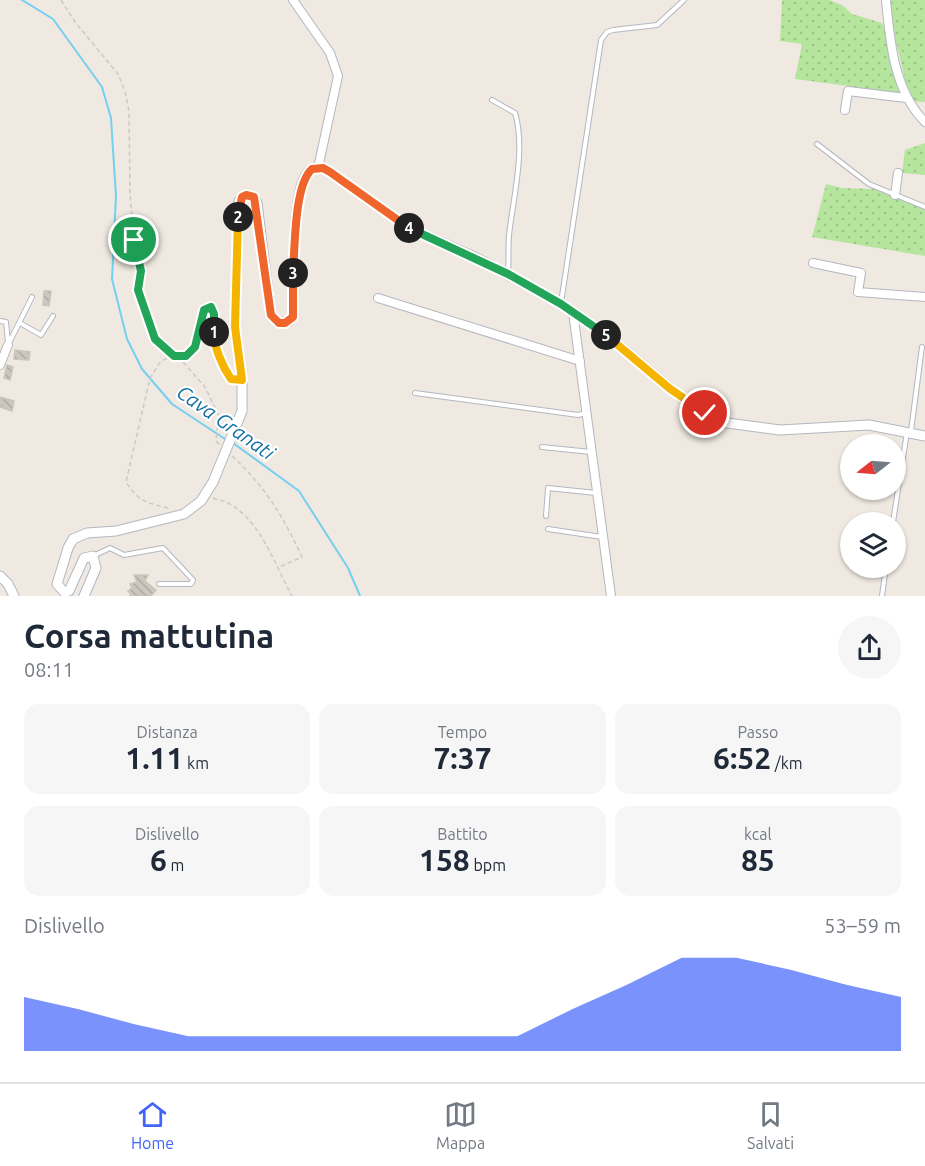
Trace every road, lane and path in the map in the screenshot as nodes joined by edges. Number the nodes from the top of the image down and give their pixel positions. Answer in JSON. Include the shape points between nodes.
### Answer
{"nodes":[{"id":1,"x":62,"y":0,"type":"edge"},
{"id":2,"x":293,"y":0,"type":"edge"},
{"id":3,"x":684,"y":0,"type":"edge"},
{"id":4,"x":886,"y":0,"type":"edge"},
{"id":5,"x":906,"y":98,"type":"junction"},
{"id":6,"x":492,"y":100,"type":"dead end"},
{"id":7,"x":845,"y":110,"type":"dead end"},
{"id":8,"x":925,"y":122,"type":"edge"},
{"id":9,"x":817,"y":144,"type":"dead end"},
{"id":10,"x":318,"y":168,"type":"junction"},
{"id":11,"x":898,"y":173,"type":"dead end"},
{"id":12,"x":895,"y":195,"type":"junction"},
{"id":13,"x":925,"y":207,"type":"edge"},
{"id":14,"x":813,"y":263,"type":"dead end"},
{"id":15,"x":508,"y":274,"type":"junction"},
{"id":16,"x":32,"y":297,"type":"dead end"},
{"id":17,"x":925,"y":297,"type":"edge"},
{"id":18,"x":378,"y":298,"type":"dead end"},
{"id":19,"x":561,"y":304,"type":"junction"},
{"id":20,"x":573,"y":312,"type":"junction"},
{"id":21,"x":53,"y":316,"type":"dead end"},
{"id":22,"x":0,"y":321,"type":"edge"},
{"id":23,"x":20,"y":323,"type":"junction"},
{"id":24,"x":8,"y":345,"type":"junction"},
{"id":25,"x":922,"y":347,"type":"dead end"},
{"id":26,"x":174,"y":356,"type":"junction"},
{"id":27,"x":186,"y":356,"type":"junction"},
{"id":28,"x":579,"y":361,"type":"junction"},
{"id":29,"x":0,"y":365,"type":"edge"},
{"id":30,"x":242,"y":380,"type":"junction"},
{"id":31,"x":415,"y":393,"type":"dead end"},
{"id":32,"x":586,"y":413,"type":"junction"},
{"id":33,"x":909,"y":432,"type":"junction"},
{"id":34,"x":925,"y":436,"type":"edge"},
{"id":35,"x":542,"y":447,"type":"dead end"},
{"id":36,"x":223,"y":448,"type":"dead end"},
{"id":37,"x":592,"y":453,"type":"junction"},
{"id":38,"x":230,"y":454,"type":"dead end"},
{"id":39,"x":597,"y":493,"type":"junction"},
{"id":40,"x":206,"y":495,"type":"junction"},
{"id":41,"x":895,"y":512,"type":"edge"},
{"id":42,"x":175,"y":516,"type":"junction"},
{"id":43,"x":546,"y":516,"type":"dead end"},
{"id":44,"x":548,"y":529,"type":"dead end"},
{"id":45,"x":603,"y":537,"type":"junction"},
{"id":46,"x":93,"y":556,"type":"junction"},
{"id":47,"x":277,"y":568,"type":"junction"},
{"id":48,"x":0,"y":576,"type":"edge"},
{"id":49,"x":884,"y":578,"type":"edge"},
{"id":50,"x":159,"y":584,"type":"dead end"},
{"id":51,"x":14,"y":596,"type":"edge"},
{"id":52,"x":84,"y":596,"type":"edge"},
{"id":53,"x":292,"y":596,"type":"edge"},
{"id":54,"x":611,"y":596,"type":"edge"},
{"id":55,"x":882,"y":596,"type":"edge"}],
"edges":[{"from":1,"to":26,"type":"path","via":[[118,74],[125,91],[134,240],[141,271],[138,290],[155,339]]},
{"from":2,"to":10,"type":"street","via":[[330,53],[339,76]]},
{"from":3,"to":19,"type":"lane","via":[[657,25],[613,30],[601,40]]},
{"from":4,"to":5,"type":"street","via":[[895,63]]},
{"from":5,"to":7,"type":"street","via":[[848,91]]},
{"from":5,"to":8,"type":"street"},
{"from":6,"to":15,"type":"lane","via":[[515,113],[518,123]]},
{"from":9,"to":12,"type":"lane","via":[[869,184]]},
{"from":10,"to":15,"type":"street","via":[[330,172],[409,228]]},
{"from":10,"to":30,"type":"street","via":[[304,178],[297,221],[293,317],[285,323],[271,315],[257,203],[254,197],[246,195],[239,201],[235,327]]},
{"from":11,"to":12,"type":"street"},
{"from":12,"to":13,"type":"lane"},
{"from":14,"to":17,"type":"street","via":[[861,273],[858,292]]},
{"from":15,"to":19,"type":"street"},
{"from":16,"to":23,"type":"lane"},
{"from":18,"to":28,"type":"street"},
{"from":19,"to":20,"type":"street"},
{"from":20,"to":28,"type":"street"},
{"from":20,"to":33,"type":"street","via":[[683,399],[728,423],[780,430],[856,425]]},
{"from":21,"to":23,"type":"lane","via":[[41,335]]},
{"from":22,"to":24,"type":"lane","via":[[8,326]]},
{"from":23,"to":24,"type":"lane"},
{"from":24,"to":29,"type":"street"},
{"from":25,"to":33,"type":"lane"},
{"from":26,"to":27,"type":"path"},
{"from":26,"to":42,"type":"path","via":[[161,362],[150,378],[126,482],[135,496],[156,507],[167,507]]},
{"from":27,"to":30,"type":"path","via":[[195,347],[204,310],[211,307],[214,342],[226,372],[231,379]]},
{"from":27,"to":36,"type":"path","via":[[183,362],[205,387],[218,414],[216,441]]},
{"from":28,"to":32,"type":"street"},
{"from":30,"to":40,"type":"street","bridge":true,"via":[[242,411]]},
{"from":31,"to":32,"type":"lane"},
{"from":32,"to":37,"type":"street"},
{"from":33,"to":34,"type":"street"},
{"from":33,"to":41,"type":"lane"},
{"from":35,"to":37,"type":"lane"},
{"from":37,"to":39,"type":"street"},
{"from":38,"to":47,"type":"path","via":[[269,494],[302,557]]},
{"from":39,"to":43,"type":"lane","via":[[548,488]]},
{"from":39,"to":45,"type":"street"},
{"from":40,"to":42,"type":"street","via":[[196,506]]},
{"from":40,"to":47,"type":"path","via":[[224,501],[247,518]]},
{"from":42,"to":46,"type":"street","via":[[79,536],[68,548],[57,584],[61,590],[69,591],[84,558]]},
{"from":44,"to":45,"type":"lane"},
{"from":45,"to":54,"type":"street"},
{"from":46,"to":50,"type":"lane","via":[[110,548],[124,555],[163,548],[194,580],[191,584]]},
{"from":46,"to":52,"type":"street","via":[[96,568]]},
{"from":47,"to":53,"type":"path"},
{"from":48,"to":51,"type":"street"},
{"from":49,"to":55,"type":"lane"}]}
